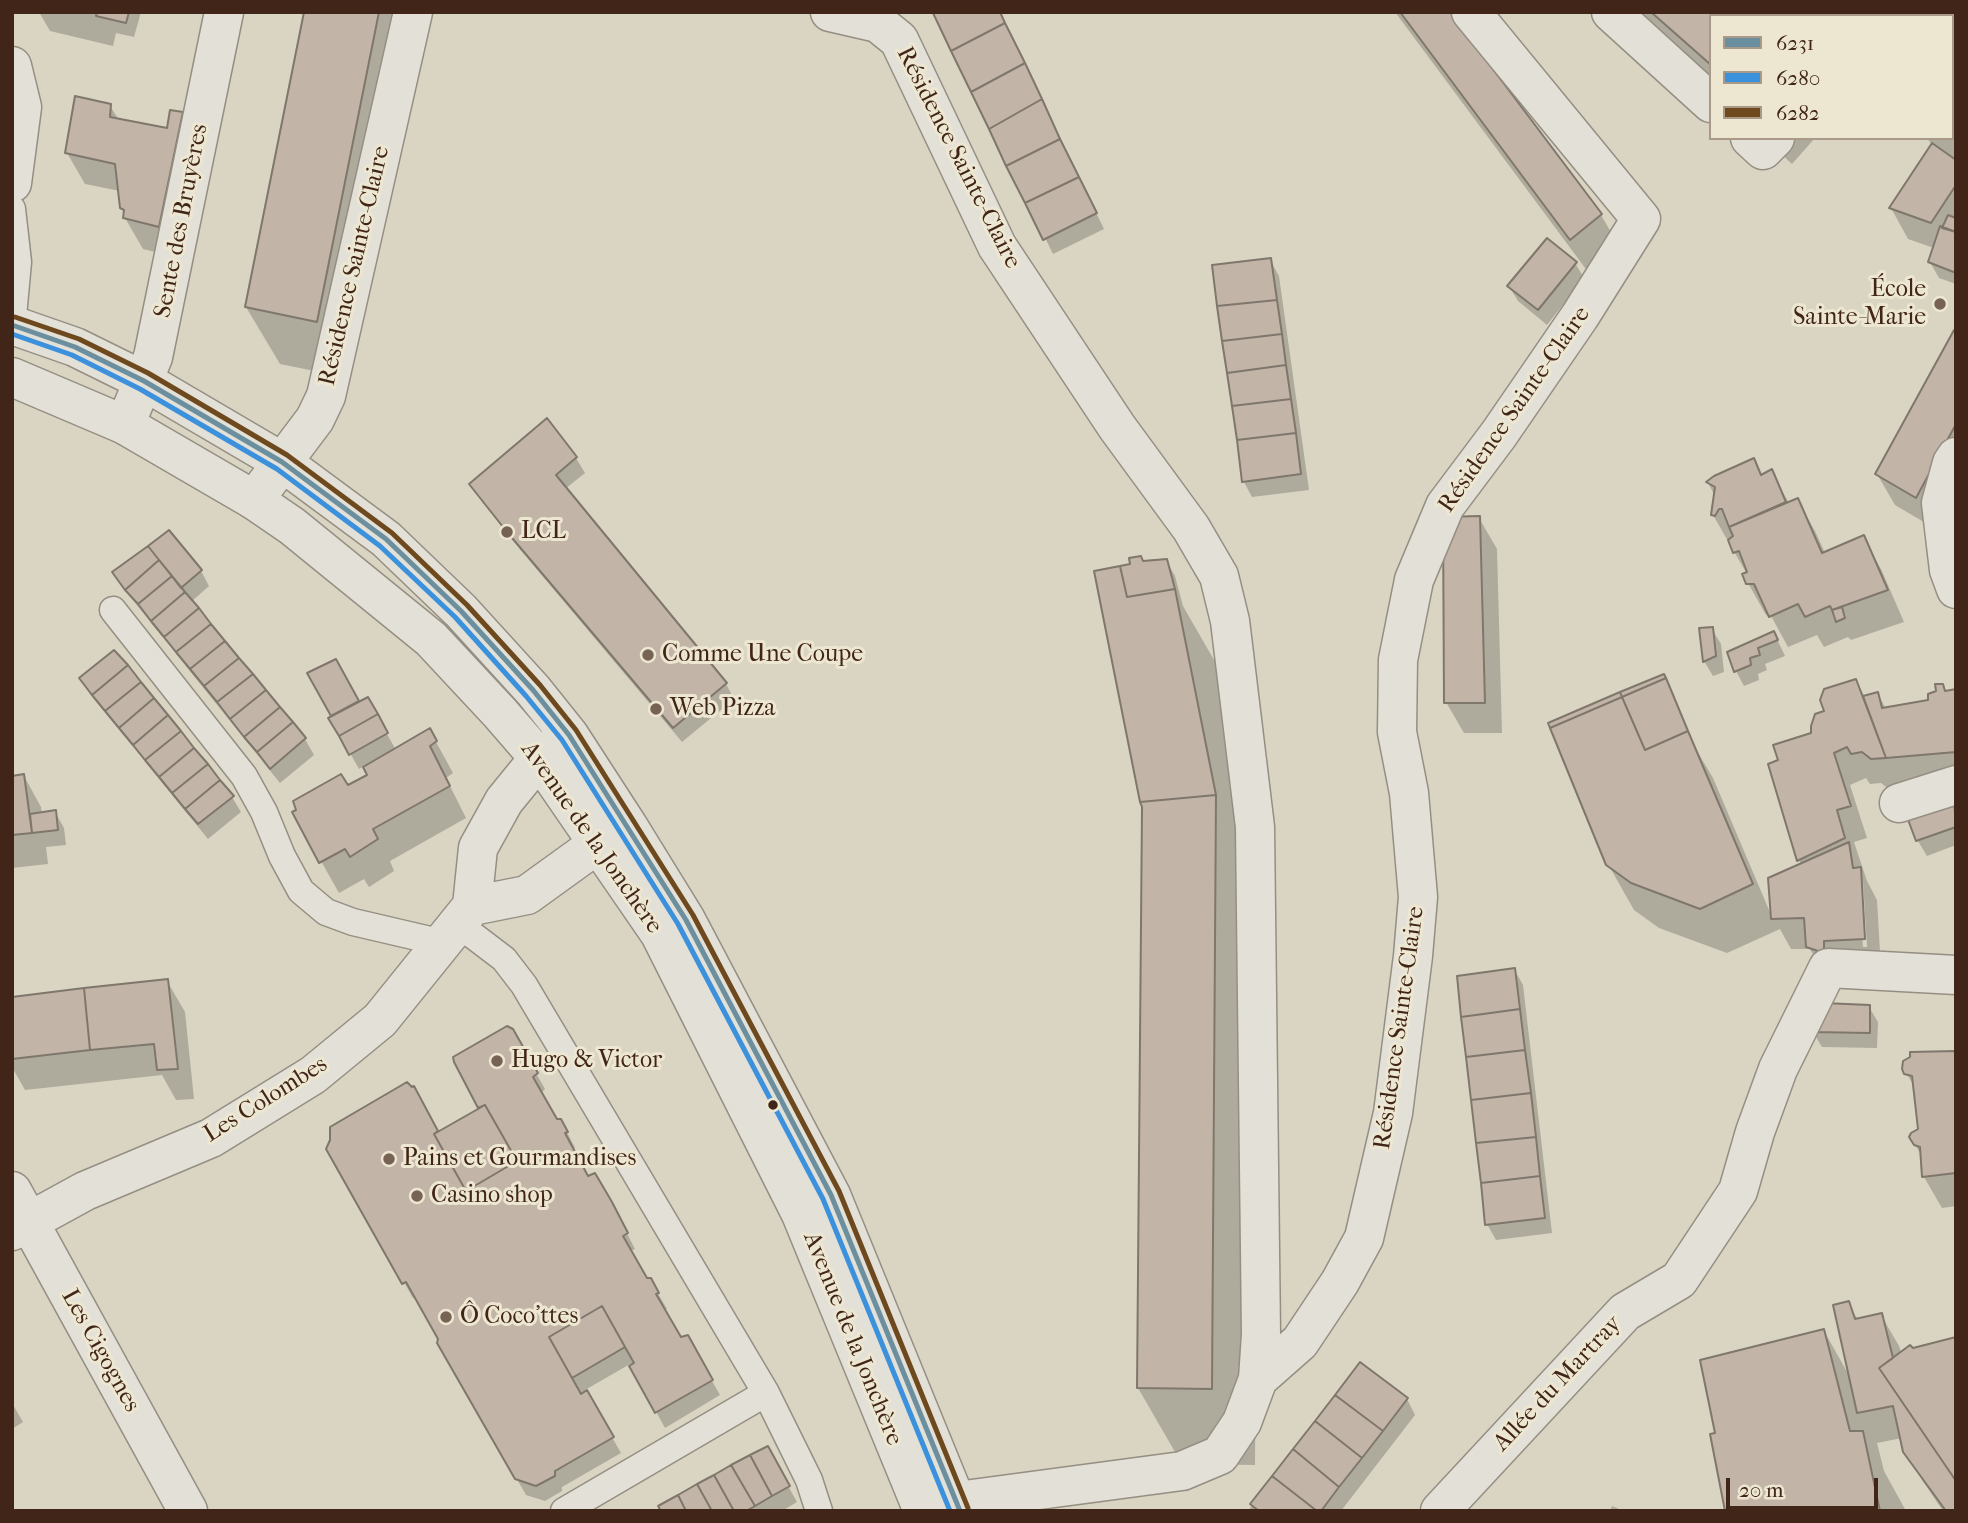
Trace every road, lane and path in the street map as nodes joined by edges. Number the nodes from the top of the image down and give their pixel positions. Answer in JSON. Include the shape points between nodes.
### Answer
{"nodes":[{"id":1,"x":224,"y":12,"type":"edge"},
{"id":2,"x":413,"y":12,"type":"edge"},
{"id":3,"x":830,"y":12,"type":"edge"},
{"id":4,"x":1471,"y":12,"type":"edge"},
{"id":5,"x":1611,"y":12,"type":"edge"},
{"id":6,"x":12,"y":66,"type":"edge"},
{"id":7,"x":1709,"y":101,"type":"edge"},
{"id":8,"x":1752,"y":140,"type":"edge"},
{"id":9,"x":1773,"y":140,"type":"edge"},
{"id":10,"x":12,"y":183,"type":"edge"},
{"id":11,"x":12,"y":209,"type":"edge"},
{"id":12,"x":12,"y":326,"type":"edge"},
{"id":13,"x":12,"y":377,"type":"edge"},
{"id":14,"x":144,"y":381,"type":"junction"},
{"id":15,"x":125,"y":425,"type":"junction"},
{"id":16,"x":1956,"y":457,"type":"edge"},
{"id":17,"x":282,"y":462,"type":"junction"},
{"id":18,"x":254,"y":500,"type":"junction"},
{"id":19,"x":1956,"y":589,"type":"edge"},
{"id":20,"x":113,"y":610,"type":"dead end"},
{"id":21,"x":569,"y":735,"type":"junction"},
{"id":22,"x":539,"y":758,"type":"junction"},
{"id":23,"x":1956,"y":785,"type":"edge"},
{"id":24,"x":1899,"y":803,"type":"dead end"},
{"id":25,"x":614,"y":834,"type":"junction"},
{"id":26,"x":457,"y":924,"type":"junction"},
{"id":27,"x":1956,"y":975,"type":"edge"},
{"id":28,"x":18,"y":1215,"type":"edge"},
{"id":29,"x":1258,"y":1379,"type":"junction"},
{"id":30,"x":766,"y":1393,"type":"junction"},
{"id":31,"x":946,"y":1508,"type":"edge"},
{"id":32,"x":188,"y":1511,"type":"edge"},
{"id":33,"x":564,"y":1511,"type":"edge"},
{"id":34,"x":819,"y":1511,"type":"edge"},
{"id":35,"x":1440,"y":1511,"type":"edge"}],
"edges":[{"from":1,"to":14,"type":"street","name":"Sente des Bruyères","via":[[159,334]]},
{"from":2,"to":17,"type":"street","name":"Résidence Sainte-Claire","via":[[326,396],[315,419]]},
{"from":3,"to":29,"type":"street","name":"Résidence Sainte-Claire","via":[[877,23],[899,40],[997,246],[1117,427],[1191,528],[1219,576],[1230,621],[1255,827]]},
{"from":4,"to":29,"type":"street","name":"Résidence Sainte-Claire","via":[[1641,219],[1580,316],[1444,506],[1414,580],[1398,660],[1397,732],[1409,793],[1418,897],[1392,1113],[1364,1238],[1300,1342]]},
{"from":5,"to":7,"type":"street"},
{"from":6,"to":10,"type":"street","via":[[22,107]]},
{"from":8,"to":9,"type":"street","via":[[1763,150]]},
{"from":11,"to":12,"type":"lane","via":[[18,262]]},
{"from":12,"to":14,"type":"street","name":"Avenue de la Jonchère","via":[[75,347]]},
{"from":13,"to":15,"type":"street","name":"Avenue de la Jonchère"},
{"from":14,"to":15,"type":"street","name":"Sente des Bruyères"},
{"from":14,"to":17,"type":"street","name":"Avenue de la Jonchère"},
{"from":15,"to":18,"type":"street","name":"Avenue de la Jonchère"},
{"from":16,"to":19,"type":"street","via":[[1941,503],[1949,570]]},
{"from":17,"to":18,"type":"street","name":"Résidence Sainte-Claire"},
{"from":17,"to":21,"type":"street","name":"Avenue de la Jonchère","via":[[386,539],[461,611]]},
{"from":18,"to":22,"type":"street","name":"Avenue de la Jonchère","via":[[431,639]]},
{"from":20,"to":26,"type":"lane","via":[[244,776],[301,891],[326,912],[353,922]]},
{"from":21,"to":22,"type":"street"},
{"from":21,"to":25,"type":"street","name":"Avenue de la Jonchère"},
{"from":22,"to":25,"type":"street","name":"Avenue de la Jonchère"},
{"from":22,"to":26,"type":"street","via":[[504,801],[478,848]]},
{"from":23,"to":24,"type":"street"},
{"from":25,"to":26,"type":"street","via":[[527,895]]},
{"from":25,"to":31,"type":"street","name":"Avenue de la Jonchère","via":[[686,920],[831,1195]]},
{"from":26,"to":28,"type":"street","name":"Les Colombes","via":[[380,1020],[313,1075],[211,1138]]},
{"from":26,"to":30,"type":"lane","via":[[504,959],[524,985]]},
{"from":27,"to":35,"type":"street","name":"Allée du Martray","via":[[1828,968],[1778,1069],[1738,1191],[1679,1280],[1625,1312]]},
{"from":28,"to":32,"type":"street","name":"Les Cigognes"},
{"from":29,"to":31,"type":"street","name":"Résidence Sainte-Claire","via":[[1242,1422],[1220,1455],[1182,1471]]},
{"from":30,"to":33,"type":"lane"},
{"from":30,"to":34,"type":"lane","via":[[809,1480]]}]}
